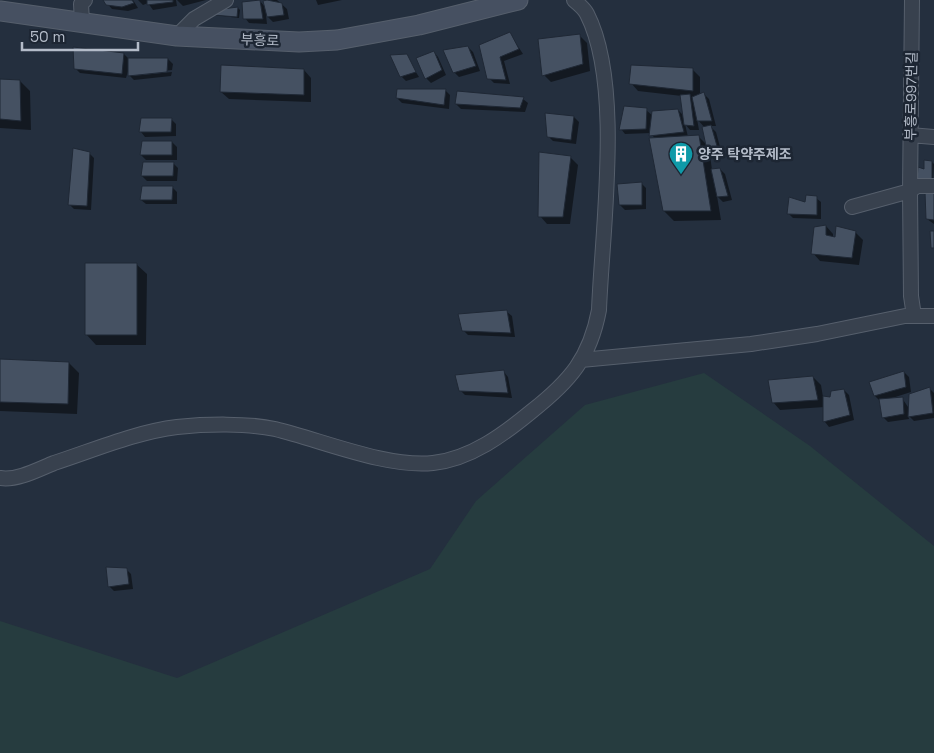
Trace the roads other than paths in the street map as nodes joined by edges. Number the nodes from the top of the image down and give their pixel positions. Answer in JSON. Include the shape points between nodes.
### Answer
{"nodes":[{"id":1,"x":85,"y":0,"type":"edge"},
{"id":2,"x":226,"y":0,"type":"edge"},
{"id":3,"x":518,"y":0,"type":"edge"},
{"id":4,"x":574,"y":0,"type":"edge"},
{"id":5,"x":912,"y":0,"type":"edge"},
{"id":6,"x":0,"y":11,"type":"edge"},
{"id":7,"x":82,"y":22,"type":"junction"},
{"id":8,"x":177,"y":36,"type":"junction"},
{"id":9,"x":910,"y":135,"type":"junction"},
{"id":10,"x":934,"y":137,"type":"edge"},
{"id":11,"x":934,"y":186,"type":"edge"},
{"id":12,"x":910,"y":191,"type":"junction"},
{"id":13,"x":852,"y":208,"type":"dead end"},
{"id":14,"x":914,"y":316,"type":"junction"},
{"id":15,"x":934,"y":316,"type":"edge"},
{"id":16,"x":581,"y":360,"type":"junction"},
{"id":17,"x":0,"y":478,"type":"edge"}],
"edges":[{"from":1,"to":7,"type":"street","via":[[81,4]]},
{"from":2,"to":8,"type":"street","via":[[194,19]]},
{"from":3,"to":8,"type":"main road","name":"부흥로","via":[[420,25],[338,40],[299,42]]},
{"from":4,"to":16,"type":"street","via":[[586,12],[598,46],[603,67],[606,124],[599,310]]},
{"from":5,"to":9,"type":"street","name":"부흥로997번길"},
{"from":6,"to":7,"type":"main road","name":"부흥로"},
{"from":7,"to":8,"type":"main road","name":"부흥로"},
{"from":9,"to":10,"type":"street"},
{"from":9,"to":12,"type":"street","name":"부흥로997번길"},
{"from":11,"to":12,"type":"street","via":[[917,186]]},
{"from":12,"to":13,"type":"street"},
{"from":12,"to":14,"type":"street","name":"부흥로997번길"},
{"from":14,"to":15,"type":"street"},
{"from":14,"to":16,"type":"street","via":[[751,344]]},
{"from":16,"to":17,"type":"street","via":[[556,392],[496,439],[464,455],[434,463],[406,462],[258,426],[180,427],[162,429],[18,476]]}]}
